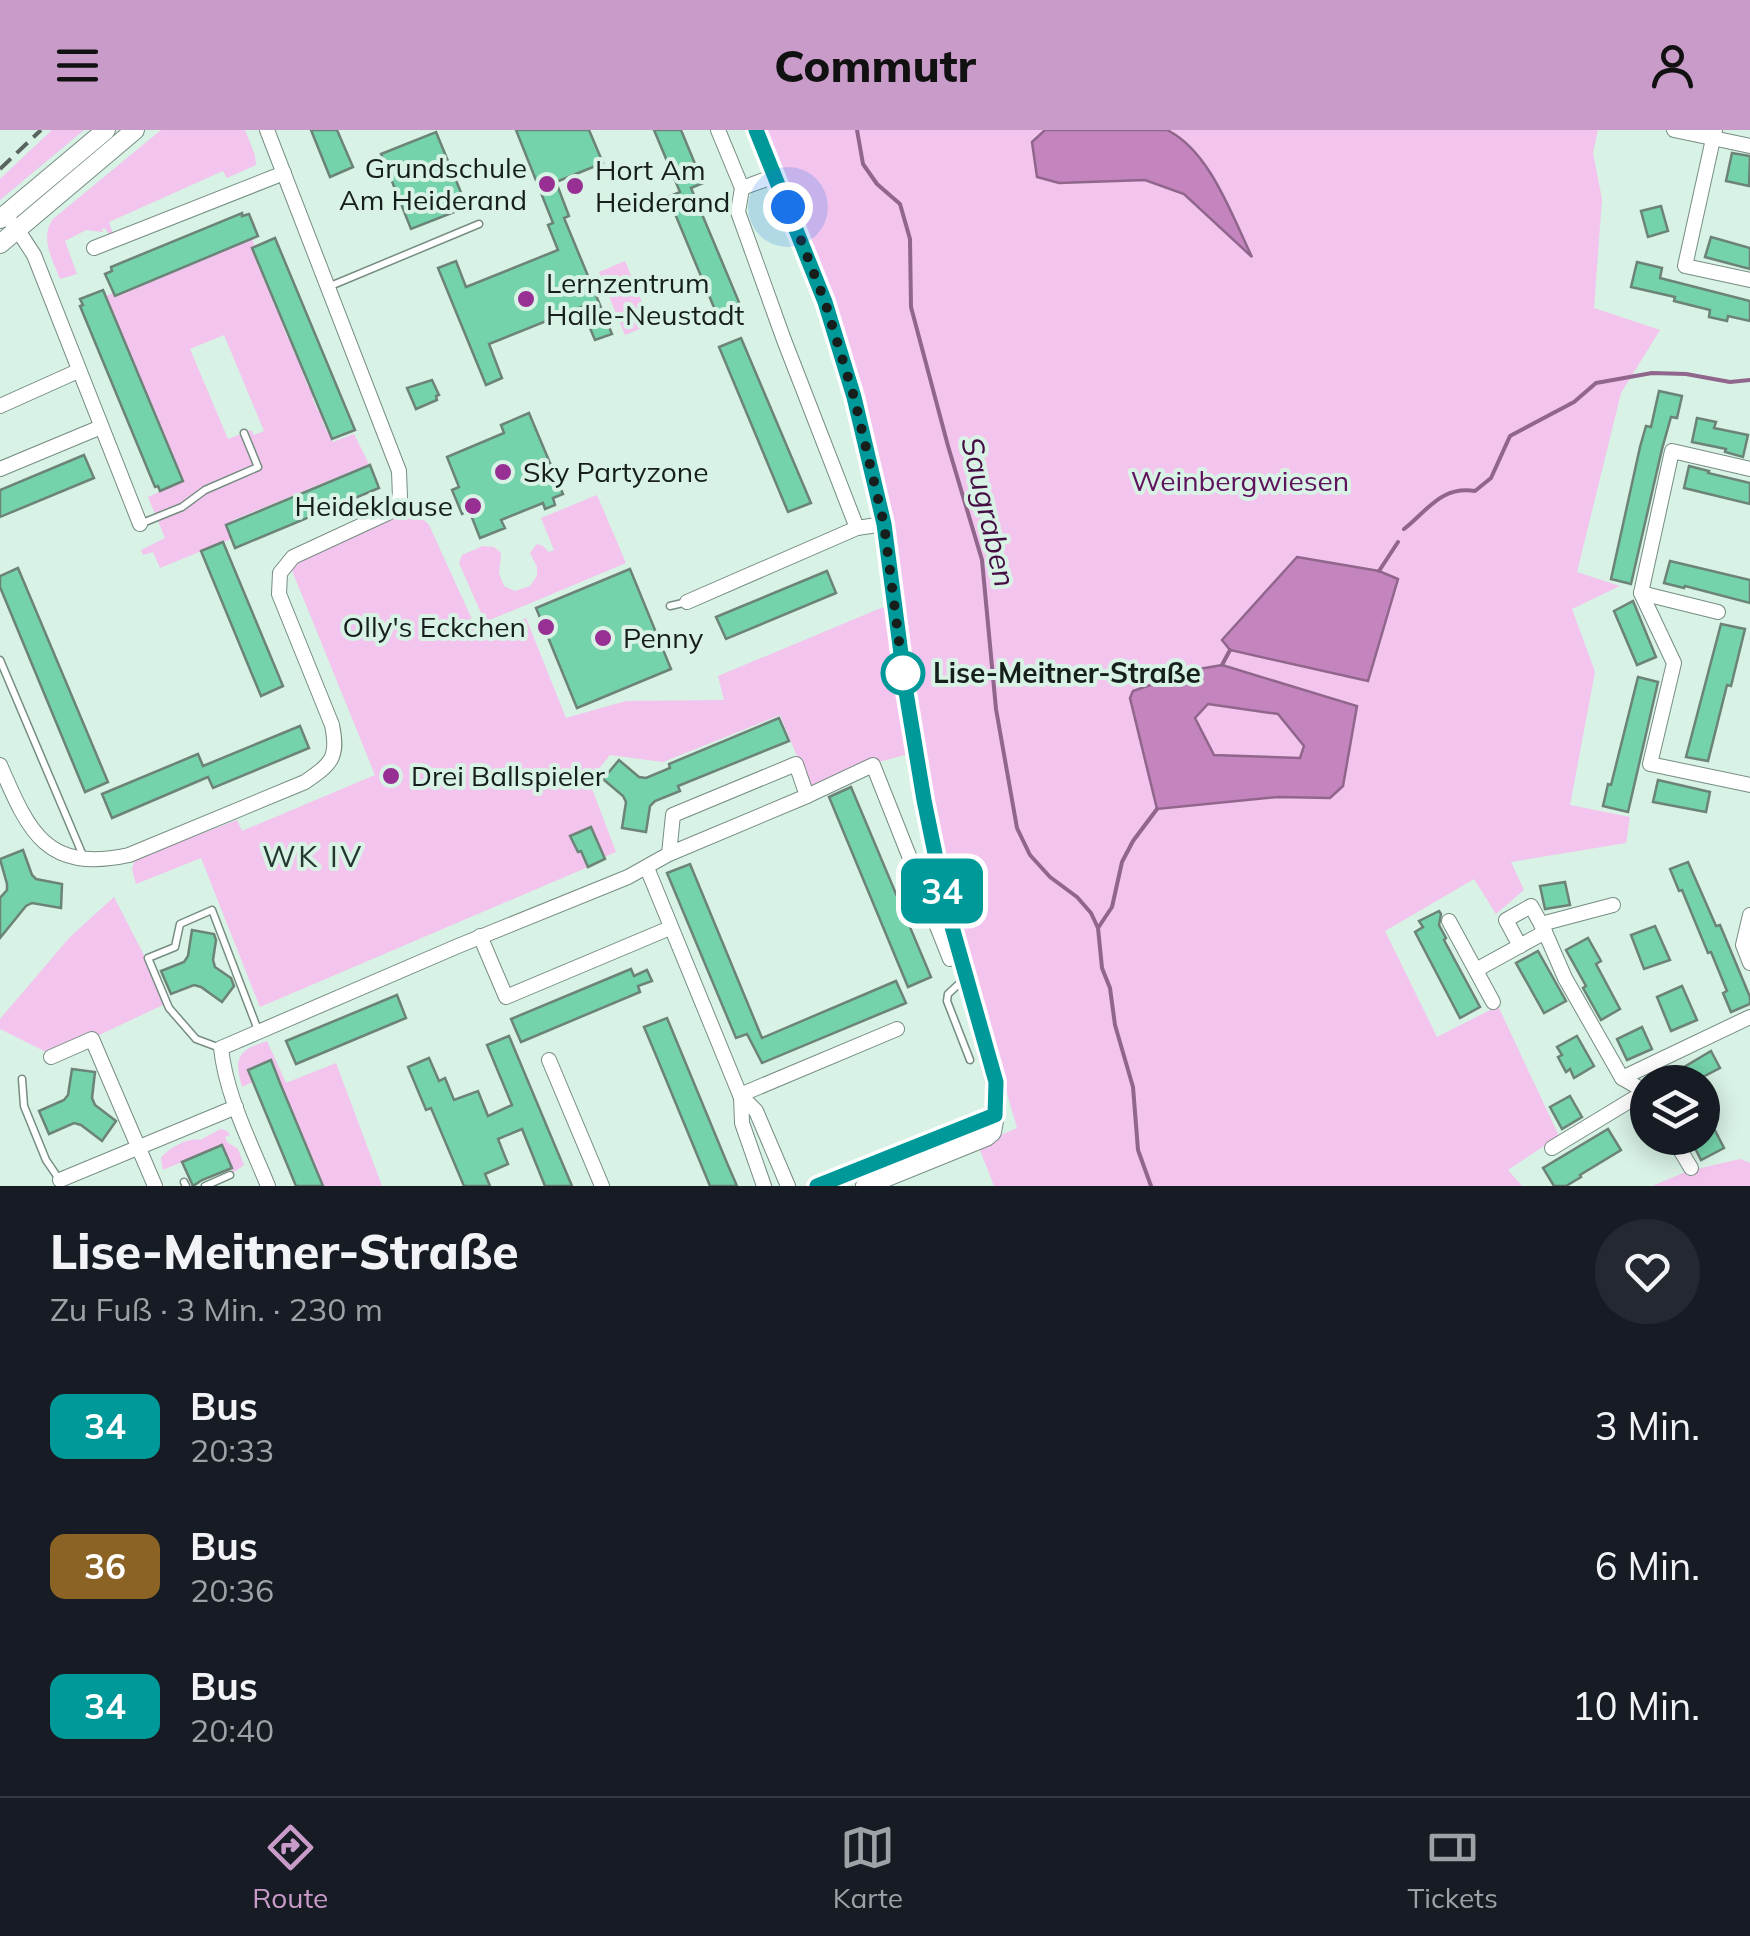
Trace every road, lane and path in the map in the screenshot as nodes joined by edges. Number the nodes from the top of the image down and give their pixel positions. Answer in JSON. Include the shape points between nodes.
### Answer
{"nodes":[{"id":1,"x":106,"y":130,"type":"edge"},
{"id":2,"x":135,"y":130,"type":"edge"},
{"id":3,"x":267,"y":130,"type":"edge"},
{"id":4,"x":718,"y":130,"type":"edge"},
{"id":5,"x":756,"y":130,"type":"edge"},
{"id":6,"x":1674,"y":130,"type":"edge"},
{"id":7,"x":1714,"y":134,"type":"edge"},
{"id":8,"x":1750,"y":146,"type":"edge"},
{"id":9,"x":284,"y":173,"type":"junction"},
{"id":10,"x":775,"y":176,"type":"junction"},
{"id":11,"x":742,"y":188,"type":"junction"},
{"id":12,"x":7,"y":221,"type":"edge"},
{"id":13,"x":479,"y":224,"type":"dead end"},
{"id":14,"x":0,"y":244,"type":"edge"},
{"id":15,"x":94,"y":248,"type":"dead end"},
{"id":16,"x":1750,"y":280,"type":"edge"},
{"id":17,"x":327,"y":287,"type":"junction"},
{"id":18,"x":78,"y":371,"type":"junction"},
{"id":19,"x":0,"y":406,"type":"edge"},
{"id":20,"x":100,"y":427,"type":"junction"},
{"id":21,"x":244,"y":432,"type":"dead end"},
{"id":22,"x":0,"y":468,"type":"edge"},
{"id":23,"x":1750,"y":469,"type":"edge"},
{"id":24,"x":140,"y":524,"type":"joint"},
{"id":25,"x":884,"y":524,"type":"junction"},
{"id":26,"x":857,"y":528,"type":"junction"},
{"id":27,"x":1641,"y":593,"type":"junction"},
{"id":28,"x":687,"y":602,"type":"joint"},
{"id":29,"x":670,"y":606,"type":"dead end"},
{"id":30,"x":1718,"y":612,"type":"dead end"},
{"id":31,"x":0,"y":660,"type":"edge"},
{"id":32,"x":0,"y":765,"type":"edge"},
{"id":33,"x":1750,"y":784,"type":"edge"},
{"id":34,"x":807,"y":796,"type":"junction"},
{"id":35,"x":669,"y":854,"type":"junction"},
{"id":36,"x":85,"y":860,"type":"junction"},
{"id":37,"x":647,"y":868,"type":"junction"},
{"id":38,"x":1613,"y":905,"type":"dead end"},
{"id":39,"x":1750,"y":915,"type":"edge"},
{"id":40,"x":1449,"y":921,"type":"dead end"},
{"id":41,"x":670,"y":928,"type":"junction"},
{"id":42,"x":1543,"y":928,"type":"junction"},
{"id":43,"x":480,"y":936,"type":"junction"},
{"id":44,"x":1520,"y":946,"type":"junction"},
{"id":45,"x":961,"y":955,"type":"junction"},
{"id":46,"x":1750,"y":963,"type":"edge"},
{"id":47,"x":1476,"y":970,"type":"junction"},
{"id":48,"x":967,"y":978,"type":"junction"},
{"id":49,"x":1493,"y":1002,"type":"dead end"},
{"id":50,"x":1750,"y":1018,"type":"edge"},
{"id":51,"x":897,"y":1028,"type":"dead end"},
{"id":52,"x":258,"y":1030,"type":"junction"},
{"id":53,"x":221,"y":1048,"type":"junction"},
{"id":54,"x":51,"y":1057,"type":"dead end"},
{"id":55,"x":549,"y":1060,"type":"dead end"},
{"id":56,"x":970,"y":1060,"type":"dead end"},
{"id":57,"x":1622,"y":1078,"type":"junction"},
{"id":58,"x":22,"y":1079,"type":"dead end"},
{"id":59,"x":1630,"y":1082,"type":"edge"},
{"id":60,"x":740,"y":1095,"type":"junction"},
{"id":61,"x":1630,"y":1102,"type":"edge"},
{"id":62,"x":236,"y":1107,"type":"junction"},
{"id":63,"x":995,"y":1115,"type":"junction"},
{"id":64,"x":139,"y":1148,"type":"junction"},
{"id":65,"x":1552,"y":1148,"type":"dead end"},
{"id":66,"x":1684,"y":1155,"type":"edge"},
{"id":67,"x":1691,"y":1168,"type":"dead end"},
{"id":68,"x":230,"y":1175,"type":"dead end"},
{"id":69,"x":61,"y":1183,"type":"edge"},
{"id":70,"x":155,"y":1186,"type":"edge"},
{"id":71,"x":204,"y":1186,"type":"edge"},
{"id":72,"x":268,"y":1186,"type":"edge"},
{"id":73,"x":602,"y":1186,"type":"edge"},
{"id":74,"x":764,"y":1186,"type":"edge"},
{"id":75,"x":788,"y":1186,"type":"edge"},
{"id":76,"x":817,"y":1186,"type":"edge"},
{"id":77,"x":865,"y":1186,"type":"edge"}],
"edges":[{"from":1,"to":12,"type":"street"},
{"from":2,"to":12,"type":"street"},
{"from":3,"to":9,"type":"street"},
{"from":4,"to":11,"type":"street"},
{"from":5,"to":10,"type":"street"},
{"from":6,"to":7,"type":"street"},
{"from":7,"to":8,"type":"street"},
{"from":7,"to":16,"type":"street","via":[[1686,266]]},
{"from":9,"to":15,"type":"street"},
{"from":9,"to":17,"type":"street"},
{"from":10,"to":11,"type":"street"},
{"from":10,"to":25,"type":"street","via":[[825,302]]},
{"from":11,"to":26,"type":"street","via":[[738,212]]},
{"from":12,"to":14,"type":"street"},
{"from":12,"to":18,"type":"street","via":[[34,255]]},
{"from":13,"to":17,"type":"lane"},
{"from":17,"to":36,"type":"street","via":[[399,470],[400,498],[388,514],[293,558],[280,573],[279,594],[332,725],[336,746],[328,766],[300,784],[129,855]]},
{"from":18,"to":19,"type":"street"},
{"from":18,"to":20,"type":"street"},
{"from":20,"to":22,"type":"street"},
{"from":20,"to":24,"type":"street"},
{"from":21,"to":24,"type":"lane","via":[[258,467]]},
{"from":23,"to":27,"type":"street","via":[[1672,451]]},
{"from":25,"to":26,"type":"street"},
{"from":25,"to":45,"type":"street","via":[[924,800]]},
{"from":26,"to":28,"type":"street"},
{"from":27,"to":30,"type":"street"},
{"from":27,"to":33,"type":"street","via":[[1674,662],[1650,764]]},
{"from":28,"to":29,"type":"lane"},
{"from":31,"to":36,"type":"lane"},
{"from":32,"to":36,"type":"street","via":[[30,829],[45,844]]},
{"from":34,"to":35,"type":"street"},
{"from":34,"to":35,"type":"street","via":[[796,764],[673,815]]},
{"from":34,"to":45,"type":"street","via":[[873,766],[950,959]]},
{"from":35,"to":37,"type":"street"},
{"from":37,"to":41,"type":"street"},
{"from":37,"to":43,"type":"street"},
{"from":38,"to":42,"type":"street"},
{"from":39,"to":46,"type":"street","via":[[1743,945]]},
{"from":40,"to":47,"type":"street"},
{"from":41,"to":43,"type":"street","via":[[506,996]]},
{"from":41,"to":60,"type":"street"},
{"from":42,"to":44,"type":"street"},
{"from":42,"to":44,"type":"street","via":[[1532,906],[1506,920]]},
{"from":42,"to":57,"type":"street"},
{"from":43,"to":52,"type":"street"},
{"from":44,"to":47,"type":"street"},
{"from":45,"to":48,"type":"street"},
{"from":47,"to":49,"type":"street"},
{"from":48,"to":56,"type":"lane","via":[[947,1000]]},
{"from":48,"to":63,"type":"street","via":[[996,1082]]},
{"from":50,"to":57,"type":"street"},
{"from":51,"to":60,"type":"street"},
{"from":52,"to":53,"type":"street"},
{"from":52,"to":53,"type":"lane","via":[[212,910],[180,924],[174,947],[148,958],[169,1008],[196,1039]]},
{"from":53,"to":62,"type":"street"},
{"from":54,"to":64,"type":"street","via":[[92,1040]]},
{"from":55,"to":73,"type":"street"},
{"from":57,"to":59,"type":"street"},
{"from":58,"to":69,"type":"lane","via":[[24,1106]]},
{"from":60,"to":74,"type":"street","via":[[742,1123]]},
{"from":60,"to":75,"type":"street","via":[[756,1111]]},
{"from":61,"to":65,"type":"street"},
{"from":62,"to":64,"type":"street"},
{"from":62,"to":72,"type":"street"},
{"from":63,"to":76,"type":"street"},
{"from":63,"to":77,"type":"street","via":[[986,1137]]},
{"from":64,"to":69,"type":"street"},
{"from":64,"to":70,"type":"street"},
{"from":66,"to":67,"type":"street"},
{"from":68,"to":71,"type":"lane"}]}
